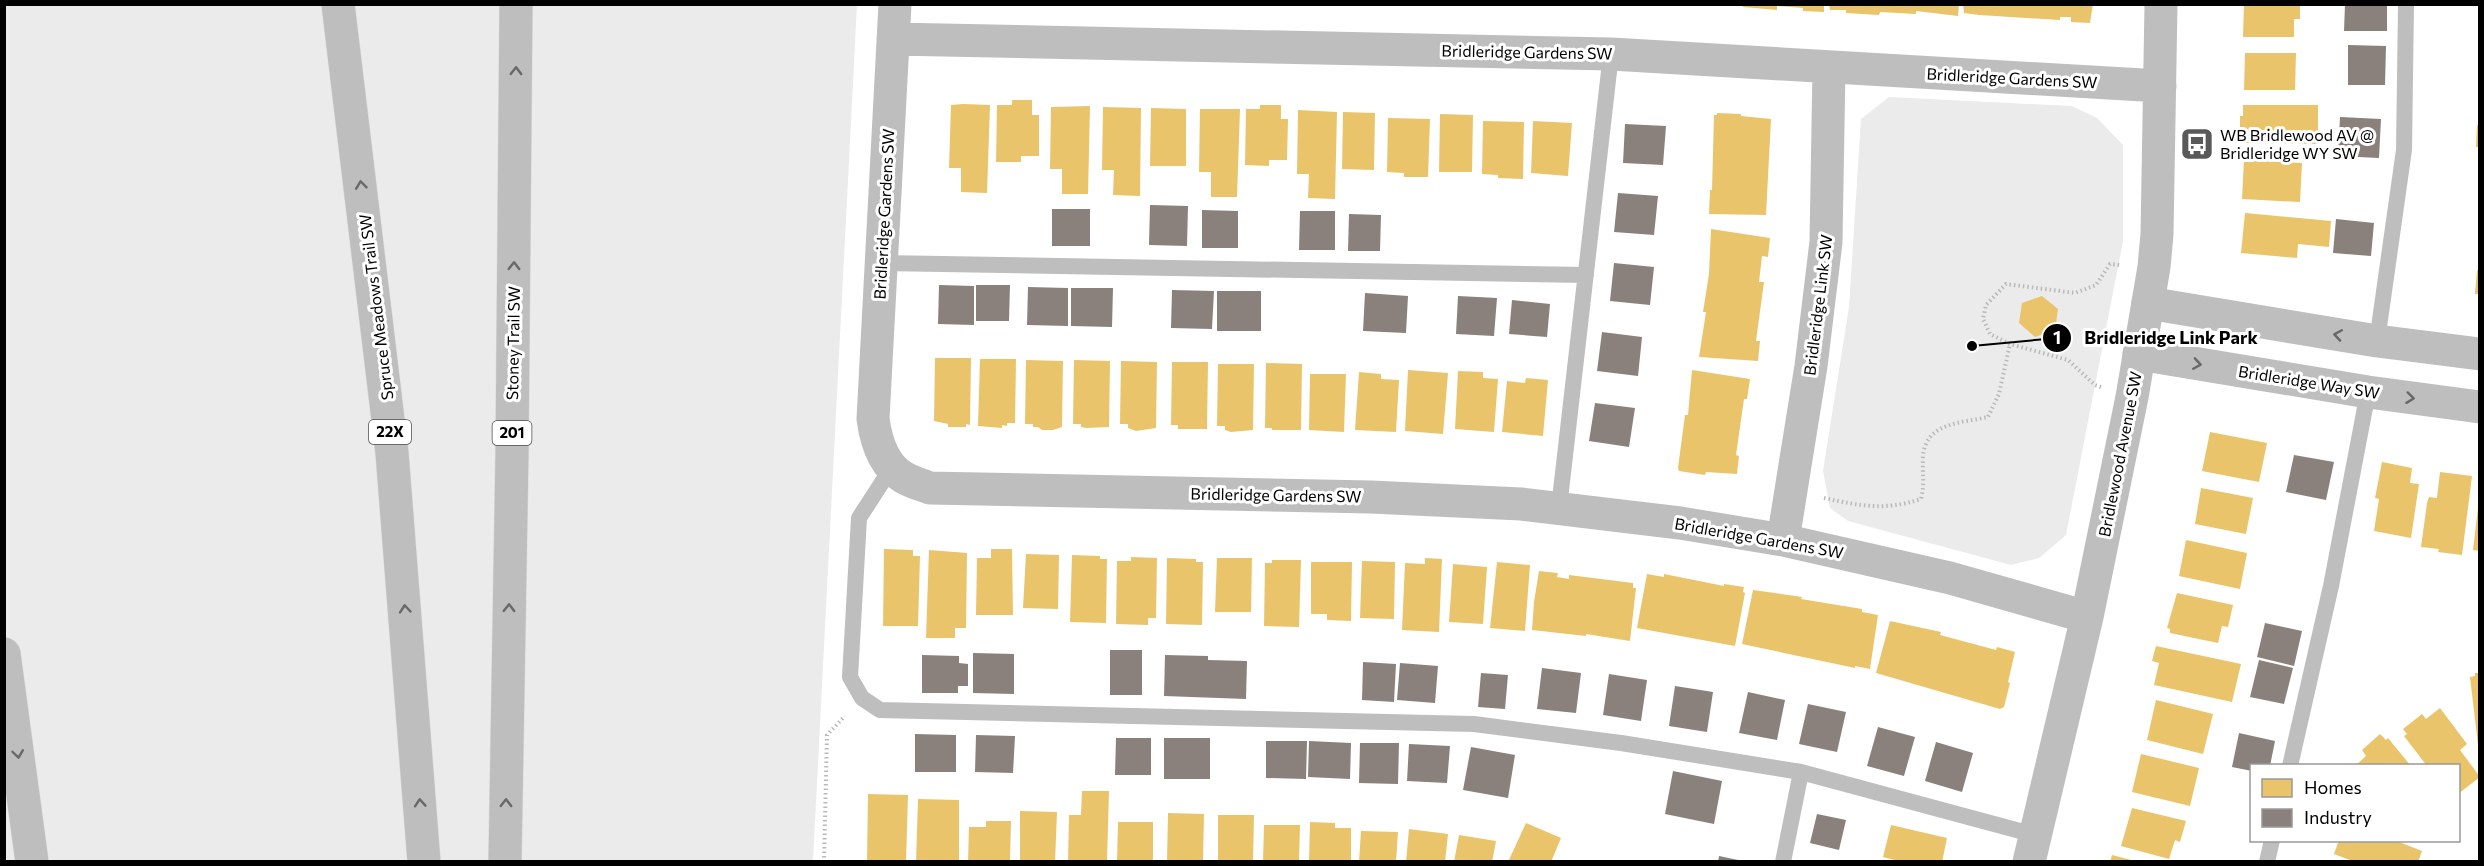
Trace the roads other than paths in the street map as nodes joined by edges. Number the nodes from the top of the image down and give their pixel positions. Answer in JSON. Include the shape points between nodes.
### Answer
{"nodes":[{"id":1,"x":338,"y":4,"type":"edge"},
{"id":2,"x":516,"y":4,"type":"edge"},
{"id":3,"x":895,"y":4,"type":"edge"},
{"id":4,"x":2161,"y":4,"type":"edge"},
{"id":5,"x":2406,"y":4,"type":"edge"},
{"id":6,"x":893,"y":39,"type":"junction"},
{"id":7,"x":1611,"y":54,"type":"junction"},
{"id":8,"x":1829,"y":67,"type":"junction"},
{"id":9,"x":2160,"y":86,"type":"junction"},
{"id":10,"x":881,"y":263,"type":"junction"},
{"id":11,"x":1586,"y":275,"type":"junction"},
{"id":12,"x":2148,"y":303,"type":"junction"},
{"id":13,"x":2377,"y":341,"type":"junction"},
{"id":14,"x":2139,"y":354,"type":"junction"},
{"id":15,"x":2480,"y":354,"type":"edge"},
{"id":16,"x":2368,"y":393,"type":"junction"},
{"id":17,"x":2480,"y":407,"type":"edge"},
{"id":18,"x":892,"y":467,"type":"junction"},
{"id":19,"x":1559,"y":508,"type":"junction"},
{"id":20,"x":1782,"y":540,"type":"junction"},
{"id":21,"x":2087,"y":617,"type":"junction"},
{"id":22,"x":4,"y":654,"type":"edge"},
{"id":23,"x":2290,"y":764,"type":"edge"},
{"id":24,"x":1801,"y":772,"type":"junction"},
{"id":25,"x":2272,"y":842,"type":"edge"},
{"id":26,"x":2032,"y":848,"type":"edge"},
{"id":27,"x":32,"y":861,"type":"edge"},
{"id":28,"x":424,"y":861,"type":"edge"},
{"id":29,"x":505,"y":861,"type":"edge"},
{"id":30,"x":1782,"y":861,"type":"edge"},
{"id":31,"x":2267,"y":861,"type":"edge"}],
"edges":[{"from":28,"to":1,"type":"main road","name":"Spruce Meadows Trail SW","number":"22X","one_way":true,"via":[[393,453]]},
{"from":29,"to":2,"type":"main road","name":"Stoney Trail SW","number":"201","one_way":true},
{"from":3,"to":6,"type":"main road","name":"Bridleridge Gardens SW"},
{"from":4,"to":9,"type":"main road","name":"Bridlewood Avenue SW"},
{"from":5,"to":13,"type":"lane","via":[[2404,150]]},
{"from":6,"to":7,"type":"main road","name":"Bridleridge Gardens SW"},
{"from":6,"to":10,"type":"main road","name":"Bridleridge Gardens SW"},
{"from":7,"to":8,"type":"main road","name":"Bridleridge Gardens SW"},
{"from":7,"to":11,"type":"lane"},
{"from":8,"to":9,"type":"main road","name":"Bridleridge Gardens SW"},
{"from":8,"to":20,"type":"main road","name":"Bridleridge Link SW","via":[[1828,221],[1811,366]]},
{"from":9,"to":12,"type":"main road","name":"Bridlewood Avenue SW","via":[[2154,267]]},
{"from":10,"to":11,"type":"lane"},
{"from":10,"to":18,"type":"main road","name":"Bridleridge Gardens SW","via":[[873,419],[882,454]]},
{"from":11,"to":19,"type":"lane"},
{"from":13,"to":12,"type":"main road","one_way":true},
{"from":12,"to":14,"type":"main road","name":"Bridlewood Avenue SW"},
{"from":13,"to":15,"type":"main road"},
{"from":14,"to":16,"type":"main road","name":"Bridleridge Way SW","one_way":true},
{"from":14,"to":21,"type":"main road","name":"Bridlewood Avenue SW"},
{"from":16,"to":17,"type":"main road","name":"Bridleridge Way SW","one_way":true},
{"from":16,"to":23,"type":"lane","via":[[2331,586]]},
{"from":18,"to":19,"type":"main road","name":"Bridleridge Gardens SW","via":[[903,478],[930,488],[1371,497]]},
{"from":18,"to":24,"type":"lane","via":[[859,518],[850,677],[862,698],[880,710],[1474,724]]},
{"from":19,"to":20,"type":"main road","name":"Bridleridge Gardens SW"},
{"from":20,"to":21,"type":"main road","name":"Bridleridge Gardens SW","via":[[1950,578]]},
{"from":21,"to":26,"type":"main road","name":"Bridlewood Avenue SW"},
{"from":22,"to":27,"type":"main road","one_way":true},
{"from":24,"to":26,"type":"lane"},
{"from":24,"to":30,"type":"lane"},
{"from":25,"to":31,"type":"lane"}]}
